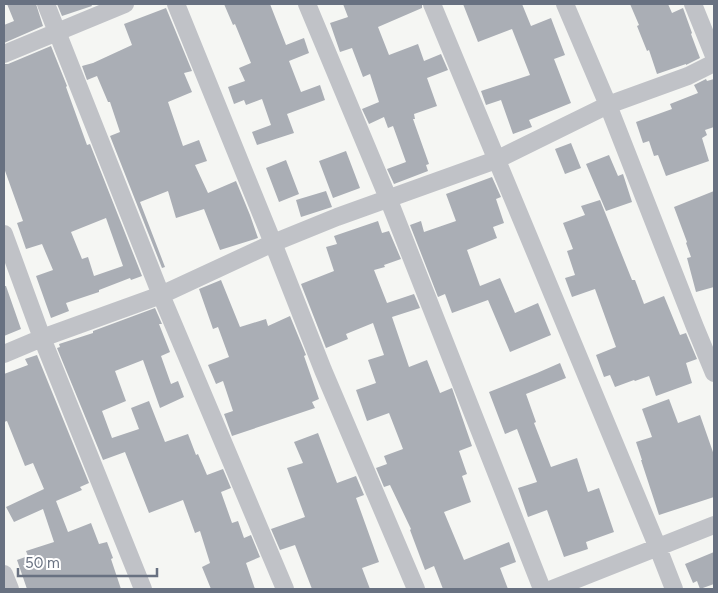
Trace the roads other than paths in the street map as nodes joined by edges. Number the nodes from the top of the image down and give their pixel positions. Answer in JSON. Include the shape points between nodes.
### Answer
{"nodes":[{"id":1,"x":46,"y":4,"type":"edge"},
{"id":2,"x":125,"y":4,"type":"edge"},
{"id":3,"x":176,"y":4,"type":"edge"},
{"id":4,"x":307,"y":4,"type":"edge"},
{"id":5,"x":432,"y":4,"type":"edge"},
{"id":6,"x":565,"y":4,"type":"edge"},
{"id":7,"x":693,"y":4,"type":"edge"},
{"id":8,"x":57,"y":33,"type":"junction"},
{"id":9,"x":4,"y":54,"type":"edge"},
{"id":10,"x":714,"y":56,"type":"edge"},
{"id":11,"x":714,"y":63,"type":"edge"},
{"id":12,"x":608,"y":105,"type":"junction"},
{"id":13,"x":496,"y":160,"type":"junction"},
{"id":14,"x":388,"y":198,"type":"junction"},
{"id":15,"x":4,"y":234,"type":"edge"},
{"id":16,"x":273,"y":243,"type":"junction"},
{"id":17,"x":161,"y":295,"type":"junction"},
{"id":18,"x":42,"y":338,"type":"junction"},
{"id":19,"x":4,"y":354,"type":"edge"},
{"id":20,"x":714,"y":373,"type":"edge"},
{"id":21,"x":714,"y":525,"type":"edge"},
{"id":22,"x":658,"y":548,"type":"junction"},
{"id":23,"x":4,"y":574,"type":"edge"},
{"id":24,"x":10,"y":589,"type":"edge"},
{"id":25,"x":143,"y":589,"type":"edge"},
{"id":26,"x":285,"y":589,"type":"edge"},
{"id":27,"x":416,"y":589,"type":"edge"},
{"id":28,"x":542,"y":589,"type":"edge"},
{"id":29,"x":552,"y":589,"type":"edge"},
{"id":30,"x":674,"y":589,"type":"edge"}],
"edges":[{"from":1,"to":8,"type":"street"},
{"from":2,"to":8,"type":"street"},
{"from":3,"to":16,"type":"street"},
{"from":4,"to":14,"type":"street"},
{"from":5,"to":13,"type":"street"},
{"from":6,"to":12,"type":"street"},
{"from":7,"to":10,"type":"street"},
{"from":8,"to":9,"type":"street"},
{"from":8,"to":17,"type":"street"},
{"from":11,"to":12,"type":"street","via":[[688,76]]},
{"from":12,"to":13,"type":"street"},
{"from":12,"to":20,"type":"street"},
{"from":13,"to":14,"type":"street"},
{"from":13,"to":22,"type":"street"},
{"from":14,"to":16,"type":"street"},
{"from":14,"to":28,"type":"street"},
{"from":15,"to":18,"type":"street"},
{"from":16,"to":17,"type":"street"},
{"from":16,"to":27,"type":"street"},
{"from":17,"to":18,"type":"street"},
{"from":17,"to":26,"type":"street"},
{"from":18,"to":19,"type":"street"},
{"from":18,"to":25,"type":"street"},
{"from":21,"to":22,"type":"street"},
{"from":22,"to":29,"type":"street"},
{"from":22,"to":30,"type":"street"},
{"from":23,"to":24,"type":"street"}]}
